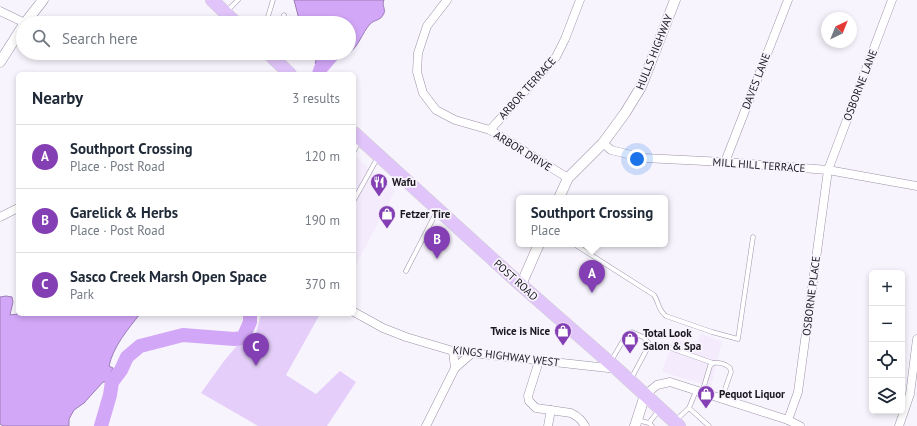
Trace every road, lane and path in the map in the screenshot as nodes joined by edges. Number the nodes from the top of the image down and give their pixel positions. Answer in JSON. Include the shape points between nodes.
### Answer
{"nodes":[{"id":1,"x":43,"y":0,"type":"edge"},
{"id":2,"x":212,"y":0,"type":"edge"},
{"id":3,"x":238,"y":0,"type":"edge"},
{"id":4,"x":273,"y":0,"type":"edge"},
{"id":5,"x":447,"y":0,"type":"edge"},
{"id":6,"x":580,"y":0,"type":"edge"},
{"id":7,"x":675,"y":0,"type":"edge"},
{"id":8,"x":788,"y":0,"type":"edge"},
{"id":9,"x":892,"y":0,"type":"edge"},
{"id":10,"x":0,"y":11,"type":"edge"},
{"id":11,"x":225,"y":13,"type":"junction"},
{"id":12,"x":30,"y":16,"type":"edge"},
{"id":13,"x":228,"y":16,"type":"edge"},
{"id":14,"x":268,"y":16,"type":"edge"},
{"id":15,"x":16,"y":19,"type":"edge"},
{"id":16,"x":16,"y":37,"type":"edge"},
{"id":17,"x":276,"y":60,"type":"edge"},
{"id":18,"x":0,"y":62,"type":"edge"},
{"id":19,"x":288,"y":72,"type":"edge"},
{"id":20,"x":490,"y":130,"type":"junction"},
{"id":21,"x":357,"y":136,"type":"edge"},
{"id":22,"x":603,"y":142,"type":"junction"},
{"id":23,"x":379,"y":155,"type":"junction"},
{"id":24,"x":725,"y":162,"type":"junction"},
{"id":25,"x":828,"y":170,"type":"junction"},
{"id":26,"x":568,"y":178,"type":"junction"},
{"id":27,"x":917,"y":186,"type":"edge"},
{"id":28,"x":560,"y":195,"type":"edge"},
{"id":29,"x":356,"y":196,"type":"edge"},
{"id":30,"x":16,"y":209,"type":"edge"},
{"id":31,"x":438,"y":209,"type":"junction"},
{"id":32,"x":0,"y":217,"type":"edge"},
{"id":33,"x":753,"y":237,"type":"dead end"},
{"id":34,"x":538,"y":247,"type":"edge"},
{"id":35,"x":579,"y":247,"type":"edge"},
{"id":36,"x":406,"y":271,"type":"dead end"},
{"id":37,"x":521,"y":284,"type":"junction"},
{"id":38,"x":356,"y":313,"type":"edge"},
{"id":39,"x":917,"y":338,"type":"edge"},
{"id":40,"x":662,"y":345,"type":"dead end"},
{"id":41,"x":453,"y":351,"type":"junction"},
{"id":42,"x":471,"y":354,"type":"junction"},
{"id":43,"x":539,"y":361,"type":"junction"},
{"id":44,"x":712,"y":363,"type":"junction"},
{"id":45,"x":614,"y":366,"type":"junction"},
{"id":46,"x":455,"y":368,"type":"junction"},
{"id":47,"x":630,"y":381,"type":"junction"},
{"id":48,"x":699,"y":392,"type":"junction"},
{"id":49,"x":645,"y":395,"type":"junction"},
{"id":50,"x":722,"y":399,"type":"junction"},
{"id":51,"x":660,"y":408,"type":"junction"},
{"id":52,"x":689,"y":408,"type":"junction"},
{"id":53,"x":551,"y":410,"type":"junction"},
{"id":54,"x":788,"y":420,"type":"junction"},
{"id":55,"x":636,"y":423,"type":"edge"},
{"id":56,"x":676,"y":424,"type":"edge"},
{"id":57,"x":651,"y":425,"type":"edge"},
{"id":58,"x":426,"y":426,"type":"edge"},
{"id":59,"x":548,"y":426,"type":"edge"},
{"id":60,"x":585,"y":426,"type":"edge"},
{"id":61,"x":709,"y":426,"type":"edge"},
{"id":62,"x":800,"y":426,"type":"edge"},
{"id":63,"x":899,"y":426,"type":"edge"}],
"edges":[{"from":1,"to":12,"type":"street"},
{"from":2,"to":11,"type":"main road"},
{"from":3,"to":11,"type":"lane"},
{"from":4,"to":14,"type":"lane"},
{"from":5,"to":20,"type":"street","name":"ARBOR DRIVE","via":[[427,26],[418,53],[417,72],[423,92],[436,110],[455,120]]},
{"from":6,"to":20,"type":"street","name":"ARBOR TERRACE","via":[[556,58]]},
{"from":7,"to":22,"type":"street","name":"HULLS HIGHWAY","via":[[641,87],[626,113]]},
{"from":8,"to":24,"type":"street","name":"DAVES LANE"},
{"from":9,"to":25,"type":"street","name":"OSBORNE LANE"},
{"from":10,"to":15,"type":"street"},
{"from":11,"to":13,"type":"main road"},
{"from":16,"to":18,"type":"street"},
{"from":17,"to":19,"type":"main road"},
{"from":20,"to":26,"type":"street","name":"ARBOR DRIVE"},
{"from":21,"to":23,"type":"main road","name":"POST ROAD"},
{"from":22,"to":24,"type":"street","name":"MILL HILL TERRACE","via":[[611,150],[644,158]]},
{"from":22,"to":26,"type":"street","name":"HULLS HIGHWAY"},
{"from":23,"to":29,"type":"lane"},
{"from":23,"to":31,"type":"main road","name":"POST ROAD"},
{"from":24,"to":25,"type":"street","name":"MILL HILL TERRACE"},
{"from":25,"to":27,"type":"street","name":"MILL HILL TERRACE"},
{"from":25,"to":54,"type":"street","name":"OSBORNE PLACE","via":[[798,392]]},
{"from":26,"to":28,"type":"street","name":"HULLS HIGHWAY"},
{"from":30,"to":32,"type":"street"},
{"from":31,"to":36,"type":"lane"},
{"from":31,"to":37,"type":"main road","name":"POST ROAD"},
{"from":33,"to":35,"type":"lane","via":[[738,339],[666,316],[660,312],[658,300],[654,295]]},
{"from":34,"to":37,"type":"street"},
{"from":37,"to":45,"type":"main road","name":"POST ROAD"},
{"from":38,"to":41,"type":"street","name":"KINGS HIGHWAY WEST","via":[[406,337]]},
{"from":39,"to":63,"type":"street","via":[[910,394]]},
{"from":40,"to":44,"type":"lane"},
{"from":41,"to":42,"type":"street","name":"KINGS HIGHWAY WEST"},
{"from":41,"to":46,"type":"street"},
{"from":42,"to":43,"type":"street","name":"KINGS HIGHWAY WEST"},
{"from":42,"to":46,"type":"street"},
{"from":43,"to":45,"type":"street","name":"KINGS HIGHWAY WEST"},
{"from":43,"to":53,"type":"street","via":[[528,398],[536,408]]},
{"from":44,"to":48,"type":"lane"},
{"from":44,"to":50,"type":"lane","via":[[730,368]]},
{"from":45,"to":47,"type":"main road","name":"POST ROAD"},
{"from":45,"to":47,"type":"lane","via":[[627,334],[632,332],[646,339],[648,347]]},
{"from":46,"to":58,"type":"street"},
{"from":47,"to":49,"type":"main road","name":"POST ROAD"},
{"from":48,"to":49,"type":"street","via":[[670,382],[657,385]]},
{"from":48,"to":50,"type":"street"},
{"from":48,"to":52,"type":"lane"},
{"from":49,"to":51,"type":"main road","name":"POST ROAD"},
{"from":49,"to":55,"type":"street"},
{"from":50,"to":54,"type":"street"},
{"from":51,"to":56,"type":"main road","name":"POST ROAD"},
{"from":51,"to":57,"type":"lane"},
{"from":52,"to":56,"type":"lane"},
{"from":52,"to":61,"type":"lane"},
{"from":53,"to":59,"type":"street"},
{"from":53,"to":60,"type":"street","via":[[576,415]]},
{"from":54,"to":62,"type":"street"},
{"from":55,"to":57,"type":"lane"}]}
